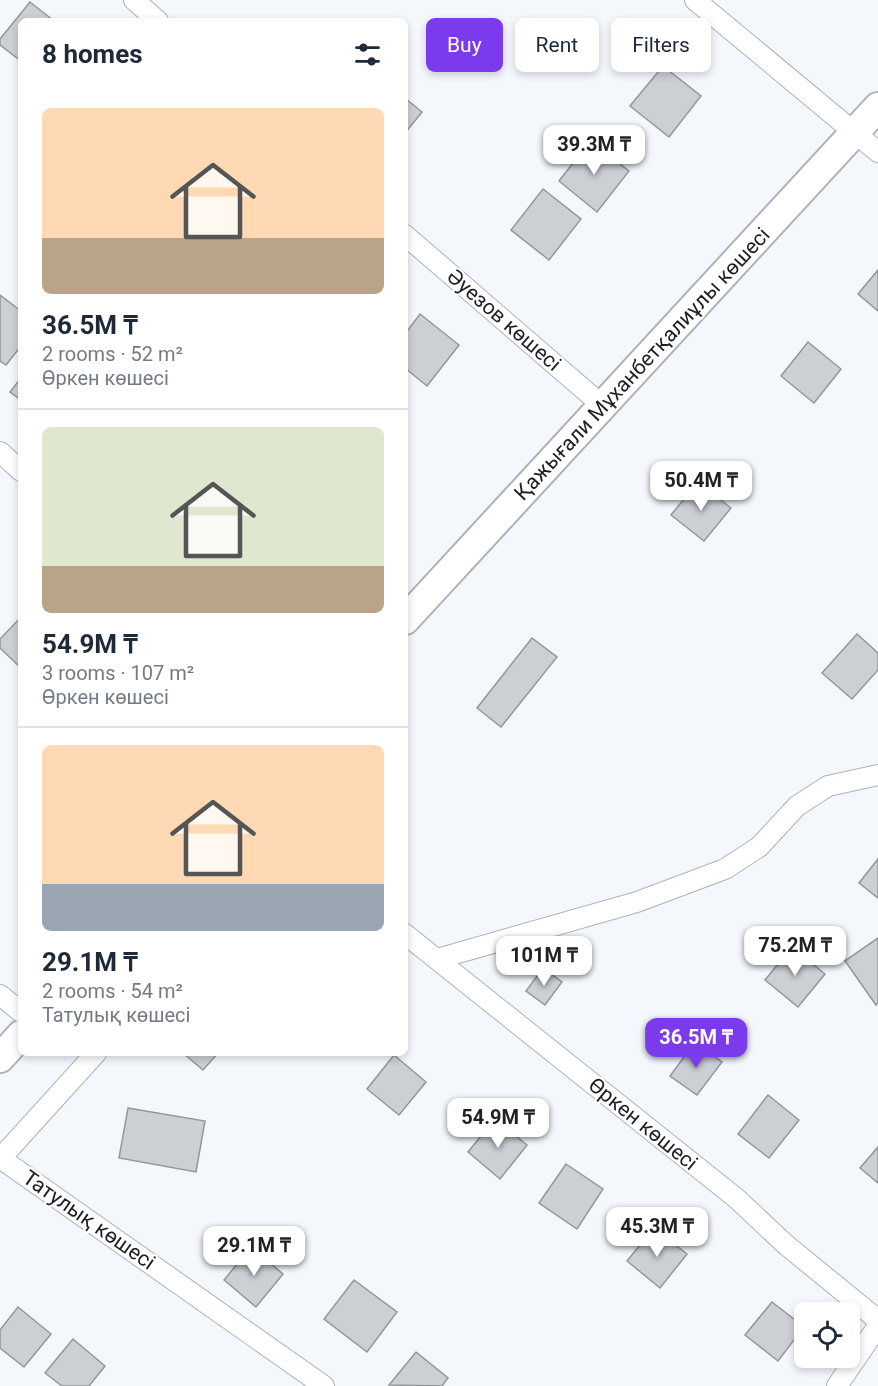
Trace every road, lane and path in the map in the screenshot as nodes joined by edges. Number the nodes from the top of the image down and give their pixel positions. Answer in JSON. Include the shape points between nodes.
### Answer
{"nodes":[{"id":1,"x":134,"y":0,"type":"edge"},
{"id":2,"x":695,"y":0,"type":"edge"},
{"id":3,"x":155,"y":18,"type":"edge"},
{"id":4,"x":878,"y":107,"type":"edge"},
{"id":5,"x":856,"y":133,"type":"junction"},
{"id":6,"x":878,"y":152,"type":"edge"},
{"id":7,"x":408,"y":238,"type":"edge"},
{"id":8,"x":603,"y":406,"type":"junction"},
{"id":9,"x":0,"y":452,"type":"edge"},
{"id":10,"x":18,"y":468,"type":"edge"},
{"id":11,"x":408,"y":617,"type":"edge"},
{"id":12,"x":878,"y":775,"type":"edge"},
{"id":13,"x":408,"y":936,"type":"edge"},
{"id":14,"x":437,"y":959,"type":"junction"},
{"id":15,"x":0,"y":995,"type":"edge"},
{"id":16,"x":18,"y":1010,"type":"edge"},
{"id":17,"x":18,"y":1038,"type":"edge"},
{"id":18,"x":93,"y":1056,"type":"edge"},
{"id":19,"x":0,"y":1058,"type":"edge"},
{"id":20,"x":0,"y":1158,"type":"edge"},
{"id":21,"x":878,"y":1320,"type":"edge"},
{"id":22,"x":878,"y":1326,"type":"edge"},
{"id":23,"x":324,"y":1386,"type":"edge"},
{"id":24,"x":837,"y":1386,"type":"edge"}],
"edges":[{"from":1,"to":3,"type":"street"},
{"from":2,"to":5,"type":"street"},
{"from":4,"to":5,"type":"street","name":"Қажығали Мұханбетқалиұлы көшесі"},
{"from":5,"to":6,"type":"street"},
{"from":5,"to":8,"type":"street","name":"Қажығали Мұханбетқалиұлы көшесі"},
{"from":7,"to":8,"type":"street","name":"Әуезов көшесі"},
{"from":8,"to":11,"type":"street","name":"Қажығали Мұханбетқалиұлы көшесі"},
{"from":9,"to":10,"type":"street"},
{"from":12,"to":14,"type":"street","via":[[828,786],[797,806],[759,847],[725,869],[637,902]]},
{"from":13,"to":14,"type":"street","name":"Өркен көшесі"},
{"from":14,"to":21,"type":"street","name":"Өркен көшесі","via":[[736,1198]]},
{"from":15,"to":16,"type":"street"},
{"from":17,"to":19,"type":"street"},
{"from":18,"to":20,"type":"street"},
{"from":20,"to":23,"type":"street","name":"Татулық көшесі"},
{"from":22,"to":24,"type":"street"}]}
